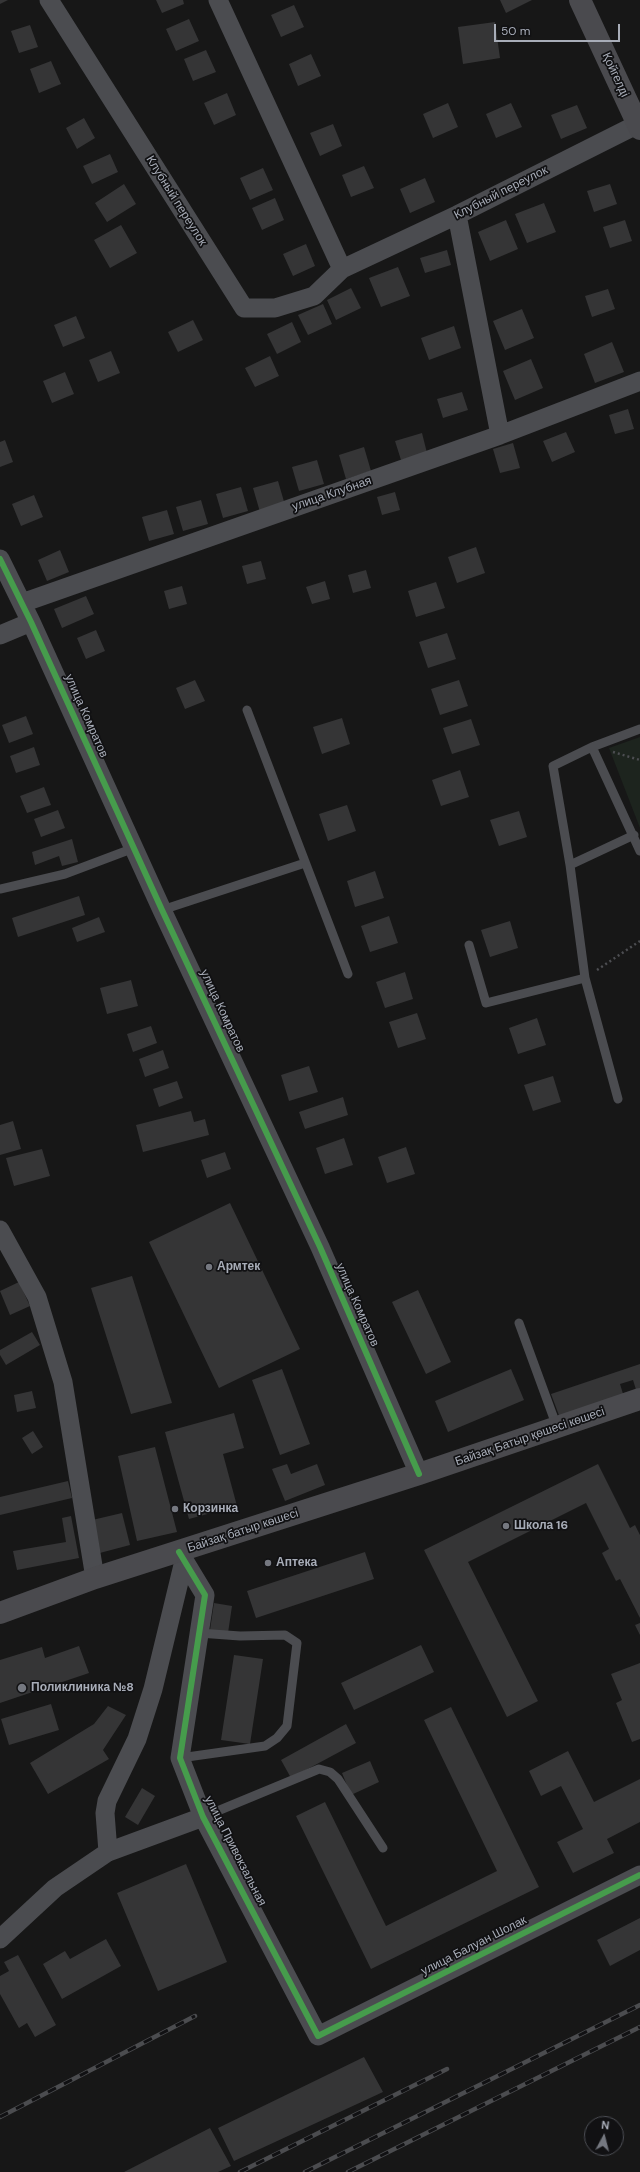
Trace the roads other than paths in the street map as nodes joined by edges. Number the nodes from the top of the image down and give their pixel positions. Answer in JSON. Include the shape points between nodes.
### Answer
{"nodes":[{"id":1,"x":49,"y":0,"type":"edge"},
{"id":2,"x":218,"y":0,"type":"edge"},
{"id":3,"x":580,"y":0,"type":"edge"},
{"id":4,"x":639,"y":126,"type":"edge"},
{"id":5,"x":457,"y":215,"type":"junction"},
{"id":6,"x":342,"y":268,"type":"junction"},
{"id":7,"x":640,"y":381,"type":"edge"},
{"id":8,"x":500,"y":435,"type":"junction"},
{"id":9,"x":0,"y":559,"type":"edge"},
{"id":10,"x":22,"y":604,"type":"junction"},
{"id":11,"x":31,"y":622,"type":"junction"},
{"id":12,"x":0,"y":635,"type":"edge"},
{"id":13,"x":247,"y":710,"type":"dead end"},
{"id":14,"x":640,"y":729,"type":"edge"},
{"id":15,"x":592,"y":746,"type":"junction"},
{"id":16,"x":634,"y":835,"type":"junction"},
{"id":17,"x":134,"y":848,"type":"junction"},
{"id":18,"x":640,"y":851,"type":"edge"},
{"id":19,"x":305,"y":863,"type":"junction"},
{"id":20,"x":570,"y":865,"type":"junction"},
{"id":21,"x":0,"y":889,"type":"edge"},
{"id":22,"x":162,"y":910,"type":"junction"},
{"id":23,"x":469,"y":945,"type":"dead end"},
{"id":24,"x":348,"y":974,"type":"dead end"},
{"id":25,"x":585,"y":978,"type":"junction"},
{"id":26,"x":618,"y":1099,"type":"dead end"},
{"id":27,"x":0,"y":1230,"type":"edge"},
{"id":28,"x":519,"y":1323,"type":"dead end"},
{"id":29,"x":640,"y":1399,"type":"edge"},
{"id":30,"x":557,"y":1427,"type":"junction"},
{"id":31,"x":419,"y":1474,"type":"junction"},
{"id":32,"x":181,"y":1556,"type":"junction"},
{"id":33,"x":95,"y":1578,"type":"junction"},
{"id":34,"x":0,"y":1613,"type":"edge"},
{"id":35,"x":199,"y":1633,"type":"junction"},
{"id":36,"x":180,"y":1758,"type":"junction"},
{"id":37,"x":203,"y":1817,"type":"junction"},
{"id":38,"x":383,"y":1848,"type":"dead end"},
{"id":39,"x":108,"y":1852,"type":"junction"},
{"id":40,"x":640,"y":1875,"type":"edge"},
{"id":41,"x":0,"y":1939,"type":"edge"},
{"id":42,"x":318,"y":2036,"type":"joint"}],
"edges":[{"from":1,"to":6,"type":"street","name":"Клубный переулок","via":[[244,308],[276,308],[314,296]]},
{"from":2,"to":6,"type":"street"},
{"from":3,"to":4,"type":"main road","name":"Қойгелді"},
{"from":4,"to":5,"type":"street","name":"Клубный переулок"},
{"from":5,"to":6,"type":"street","name":"Клубный переулок"},
{"from":5,"to":8,"type":"street"},
{"from":7,"to":8,"type":"street","name":"улица Клубная"},
{"from":8,"to":10,"type":"street","name":"улица Клубная"},
{"from":9,"to":10,"type":"street","name":"улица Комратов"},
{"from":10,"to":11,"type":"street","name":"улица Комратов"},
{"from":11,"to":12,"type":"street"},
{"from":11,"to":17,"type":"street","name":"улица Комратов"},
{"from":13,"to":19,"type":"lane"},
{"from":14,"to":15,"type":"lane"},
{"from":15,"to":16,"type":"lane"},
{"from":15,"to":20,"type":"lane","via":[[553,766]]},
{"from":16,"to":18,"type":"lane"},
{"from":16,"to":20,"type":"lane"},
{"from":17,"to":21,"type":"lane","via":[[65,874]]},
{"from":17,"to":22,"type":"street","name":"улица Комратов"},
{"from":19,"to":22,"type":"lane"},
{"from":19,"to":24,"type":"lane"},
{"from":20,"to":25,"type":"lane"},
{"from":22,"to":31,"type":"street","name":"улица Комратов","via":[[320,1247]]},
{"from":23,"to":25,"type":"lane","via":[[486,1003]]},
{"from":25,"to":26,"type":"lane"},
{"from":27,"to":33,"type":"street","via":[[37,1298],[63,1382]]},
{"from":28,"to":30,"type":"lane"},
{"from":29,"to":30,"type":"main road","name":"Байзақ Батыр қөшесі көшесі"},
{"from":30,"to":31,"type":"main road","name":"Байзақ Батыр қөшесі көшесі"},
{"from":31,"to":32,"type":"main road","name":"Байзақ батыр көшесі"},
{"from":32,"to":33,"type":"main road","name":"Байзақ батыр көшесі"},
{"from":32,"to":35,"type":"street","name":"улица Привокзальная","via":[[205,1595]]},
{"from":32,"to":39,"type":"street","via":[[153,1689],[139,1732],[107,1800],[104,1813]]},
{"from":33,"to":34,"type":"main road","name":"Байзақ батыр көшесі"},
{"from":35,"to":36,"type":"street","name":"улица Привокзальная"},
{"from":35,"to":36,"type":"lane","via":[[240,1636],[285,1635],[297,1643],[287,1726],[277,1738],[265,1746]]},
{"from":36,"to":37,"type":"street","name":"улица Привокзальная"},
{"from":37,"to":38,"type":"lane","via":[[319,1769],[330,1772],[338,1779]]},
{"from":37,"to":39,"type":"street"},
{"from":37,"to":42,"type":"street","name":"улица Привокзальная"},
{"from":39,"to":41,"type":"street","via":[[55,1888]]},
{"from":40,"to":42,"type":"street","name":"улица Балуан Шолак"}]}
